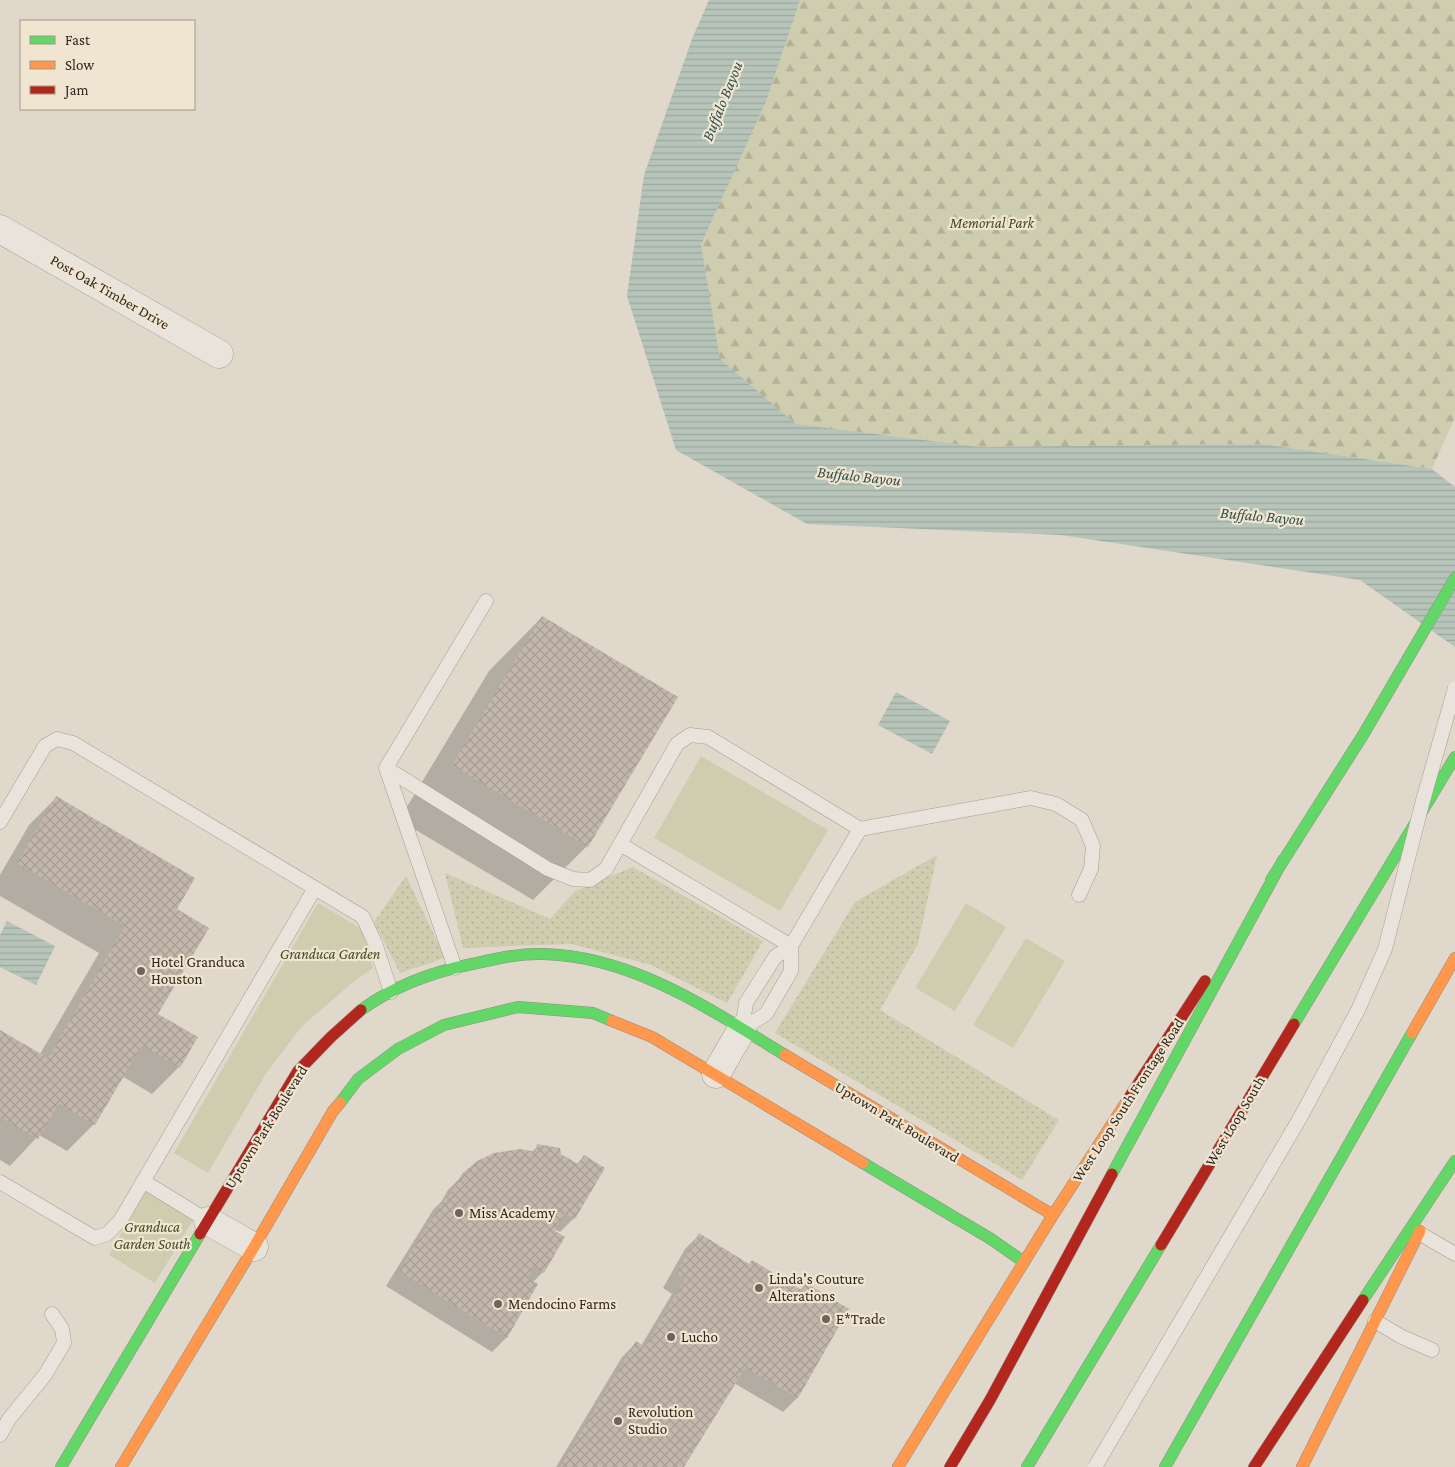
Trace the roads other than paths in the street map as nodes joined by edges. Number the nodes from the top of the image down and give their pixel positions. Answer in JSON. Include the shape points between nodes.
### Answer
{"nodes":[{"id":1,"x":0,"y":229,"type":"edge"},
{"id":2,"x":219,"y":354,"type":"dead end"},
{"id":3,"x":1455,"y":578,"type":"edge"},
{"id":4,"x":486,"y":601,"type":"dead end"},
{"id":5,"x":1455,"y":688,"type":"edge"},
{"id":6,"x":1455,"y":757,"type":"edge"},
{"id":7,"x":386,"y":768,"type":"junction"},
{"id":8,"x":0,"y":822,"type":"edge"},
{"id":9,"x":860,"y":829,"type":"junction"},
{"id":10,"x":620,"y":844,"type":"junction"},
{"id":11,"x":1283,"y":860,"type":"junction"},
{"id":12,"x":315,"y":888,"type":"junction"},
{"id":13,"x":1079,"y":896,"type":"dead end"},
{"id":14,"x":791,"y":946,"type":"junction"},
{"id":15,"x":1455,"y":958,"type":"edge"},
{"id":16,"x":456,"y":968,"type":"junction"},
{"id":17,"x":391,"y":992,"type":"junction"},
{"id":18,"x":742,"y":1029,"type":"junction"},
{"id":19,"x":716,"y":1074,"type":"junction"},
{"id":20,"x":1455,"y":1162,"type":"edge"},
{"id":21,"x":143,"y":1181,"type":"junction"},
{"id":22,"x":0,"y":1182,"type":"edge"},
{"id":23,"x":1053,"y":1215,"type":"junction"},
{"id":24,"x":208,"y":1221,"type":"junction"},
{"id":25,"x":1419,"y":1233,"type":"junction"},
{"id":26,"x":254,"y":1247,"type":"junction"},
{"id":27,"x":1455,"y":1254,"type":"edge"},
{"id":28,"x":1024,"y":1262,"type":"junction"},
{"id":29,"x":52,"y":1314,"type":"dead end"},
{"id":30,"x":1375,"y":1321,"type":"junction"},
{"id":31,"x":1432,"y":1350,"type":"dead end"},
{"id":32,"x":0,"y":1435,"type":"edge"},
{"id":33,"x":61,"y":1467,"type":"edge"},
{"id":34,"x":121,"y":1467,"type":"edge"},
{"id":35,"x":898,"y":1467,"type":"edge"},
{"id":36,"x":950,"y":1467,"type":"edge"},
{"id":37,"x":1027,"y":1467,"type":"edge"},
{"id":38,"x":1095,"y":1467,"type":"edge"},
{"id":39,"x":1165,"y":1467,"type":"edge"},
{"id":40,"x":1254,"y":1467,"type":"edge"},
{"id":41,"x":1302,"y":1467,"type":"edge"}],
"edges":[{"from":1,"to":2,"type":"street","name":"Post Oak Timber Drive"},
{"from":3,"to":11,"type":"main road","name":"West Loop South Frontage Road","via":[[1363,735]]},
{"from":4,"to":7,"type":"lane"},
{"from":5,"to":38,"type":"lane","bridge":true,"via":[[1385,949],[1358,1010],[1300,1118]]},
{"from":6,"to":37,"type":"main road","name":"West Loop South"},
{"from":7,"to":10,"type":"lane","via":[[548,869],[573,878],[590,880],[598,875],[606,869]]},
{"from":7,"to":16,"type":"lane"},
{"from":8,"to":12,"type":"lane","via":[[45,746],[57,739],[73,743]]},
{"from":9,"to":10,"type":"lane","via":[[708,738],[690,735],[677,744]]},
{"from":9,"to":13,"type":"lane","via":[[1031,798],[1056,804],[1082,820],[1093,846],[1091,868]]},
{"from":9,"to":14,"type":"lane"},
{"from":10,"to":14,"type":"lane"},
{"from":11,"to":23,"type":"main road","name":"West Loop South Frontage Road"},
{"from":11,"to":36,"type":"main road","via":[[990,1400]]},
{"from":12,"to":17,"type":"lane","via":[[366,921]]},
{"from":12,"to":21,"type":"lane"},
{"from":14,"to":18,"type":"lane","via":[[775,957],[746,1003]]},
{"from":14,"to":18,"type":"lane","via":[[790,972],[766,1014]]},
{"from":15,"to":39,"type":"main road"},
{"from":16,"to":17,"type":"main road","name":"Uptown Park Boulevard"},
{"from":16,"to":18,"type":"main road","name":"Uptown Park Boulevard","via":[[499,958],[546,953],[598,961],[652,980]]},
{"from":17,"to":24,"type":"main road","name":"Uptown Park Boulevard","via":[[366,1006],[298,1071]]},
{"from":18,"to":19,"type":"street"},
{"from":18,"to":23,"type":"main road","name":"Uptown Park Boulevard"},
{"from":19,"to":26,"type":"main road","via":[[652,1037],[593,1013],[518,1007],[444,1025],[398,1049],[358,1079],[333,1111]]},
{"from":19,"to":28,"type":"main road"},
{"from":20,"to":25,"type":"main road"},
{"from":20,"to":40,"type":"main road"},
{"from":21,"to":22,"type":"lane","via":[[120,1221],[107,1234],[95,1238]]},
{"from":21,"to":24,"type":"lane"},
{"from":23,"to":28,"type":"main road","name":"West Loop South Frontage Road"},
{"from":24,"to":26,"type":"street"},
{"from":24,"to":33,"type":"main road","name":"Uptown Park Boulevard"},
{"from":25,"to":27,"type":"lane"},
{"from":25,"to":30,"type":"main road"},
{"from":26,"to":34,"type":"main road"},
{"from":28,"to":35,"type":"main road","name":"West Loop South Frontage Road"},
{"from":29,"to":32,"type":"lane","via":[[62,1329],[64,1343],[45,1375]]},
{"from":30,"to":31,"type":"lane"},
{"from":30,"to":41,"type":"main road"}]}
